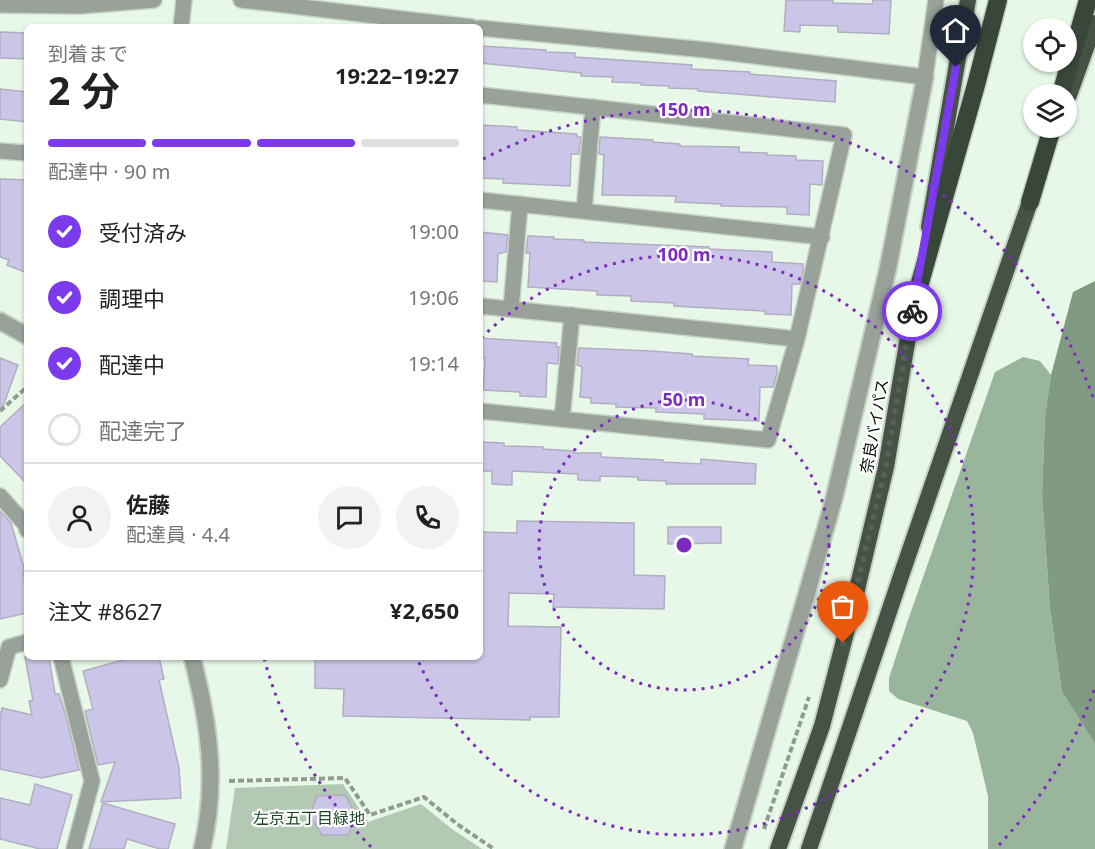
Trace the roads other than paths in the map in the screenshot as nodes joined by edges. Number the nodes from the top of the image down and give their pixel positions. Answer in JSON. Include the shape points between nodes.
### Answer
{"nodes":[{"id":1,"x":154,"y":0,"type":"edge"},
{"id":2,"x":184,"y":0,"type":"edge"},
{"id":3,"x":241,"y":0,"type":"edge"},
{"id":4,"x":936,"y":0,"type":"edge"},
{"id":5,"x":968,"y":0,"type":"edge"},
{"id":6,"x":998,"y":0,"type":"edge"},
{"id":7,"x":1088,"y":0,"type":"edge"},
{"id":8,"x":0,"y":4,"type":"edge"},
{"id":9,"x":391,"y":22,"type":"edge"},
{"id":10,"x":1095,"y":22,"type":"edge"},
{"id":11,"x":181,"y":24,"type":"edge"},
{"id":12,"x":423,"y":24,"type":"edge"},
{"id":13,"x":483,"y":28,"type":"edge"},
{"id":14,"x":924,"y":77,"type":"junction"},
{"id":15,"x":1064,"y":84,"type":"edge"},
{"id":16,"x":1072,"y":84,"type":"edge"},
{"id":17,"x":483,"y":95,"type":"edge"},
{"id":18,"x":593,"y":107,"type":"junction"},
{"id":19,"x":1049,"y":138,"type":"edge"},
{"id":20,"x":1053,"y":138,"type":"edge"},
{"id":21,"x":0,"y":151,"type":"edge"},
{"id":22,"x":24,"y":153,"type":"edge"},
{"id":23,"x":483,"y":200,"type":"edge"},
{"id":24,"x":1030,"y":202,"type":"junction"},
{"id":25,"x":520,"y":204,"type":"junction"},
{"id":26,"x":584,"y":211,"type":"junction"},
{"id":27,"x":822,"y":237,"type":"junction"},
{"id":28,"x":914,"y":304,"type":"junction"},
{"id":29,"x":483,"y":306,"type":"edge"},
{"id":30,"x":510,"y":309,"type":"junction"},
{"id":31,"x":572,"y":315,"type":"junction"},
{"id":32,"x":0,"y":321,"type":"edge"},
{"id":33,"x":24,"y":334,"type":"edge"},
{"id":34,"x":797,"y":339,"type":"junction"},
{"id":35,"x":483,"y":411,"type":"edge"},
{"id":36,"x":562,"y":419,"type":"junction"},
{"id":37,"x":0,"y":496,"type":"edge"},
{"id":38,"x":24,"y":523,"type":"edge"},
{"id":39,"x":24,"y":643,"type":"edge"},
{"id":40,"x":62,"y":660,"type":"edge"},
{"id":41,"x":193,"y":660,"type":"edge"},
{"id":42,"x":0,"y":680,"type":"edge"},
{"id":43,"x":74,"y":849,"type":"edge"},
{"id":44,"x":202,"y":849,"type":"edge"},
{"id":45,"x":733,"y":849,"type":"edge"},
{"id":46,"x":778,"y":849,"type":"edge"},
{"id":47,"x":809,"y":849,"type":"edge"}],
"edges":[{"from":1,"to":8,"type":"street","via":[[80,6]]},
{"from":2,"to":11,"type":"street"},
{"from":3,"to":9,"type":"street"},
{"from":4,"to":14,"type":"street"},
{"from":5,"to":28,"type":"highway","name":"奈良バイパス"},
{"from":6,"to":28,"type":"highway"},
{"from":7,"to":15,"type":"highway"},
{"from":9,"to":12,"type":"street"},
{"from":10,"to":16,"type":"highway"},
{"from":13,"to":14,"type":"street"},
{"from":14,"to":45,"type":"street","via":[[888,268],[834,499]]},
{"from":17,"to":18,"type":"street"},
{"from":18,"to":26,"type":"street"},
{"from":18,"to":27,"type":"street","via":[[844,135]]},
{"from":19,"to":24,"type":"highway"},
{"from":20,"to":24,"type":"highway"},
{"from":21,"to":22,"type":"street"},
{"from":23,"to":25,"type":"street"},
{"from":24,"to":47,"type":"highway"},
{"from":25,"to":26,"type":"street"},
{"from":25,"to":30,"type":"street"},
{"from":26,"to":27,"type":"street"},
{"from":27,"to":34,"type":"street"},
{"from":28,"to":46,"type":"highway","name":"奈良バイパス","via":[[886,466],[854,602],[822,726]]},
{"from":29,"to":30,"type":"street"},
{"from":30,"to":31,"type":"street"},
{"from":31,"to":34,"type":"street"},
{"from":31,"to":36,"type":"street"},
{"from":32,"to":33,"type":"street"},
{"from":34,"to":36,"type":"street","via":[[768,440]]},
{"from":35,"to":36,"type":"street"},
{"from":37,"to":38,"type":"street"},
{"from":39,"to":42,"type":"street","via":[[9,646]]},
{"from":40,"to":43,"type":"street","via":[[92,781]]},
{"from":41,"to":44,"type":"street","via":[[207,721],[211,782]]}]}
